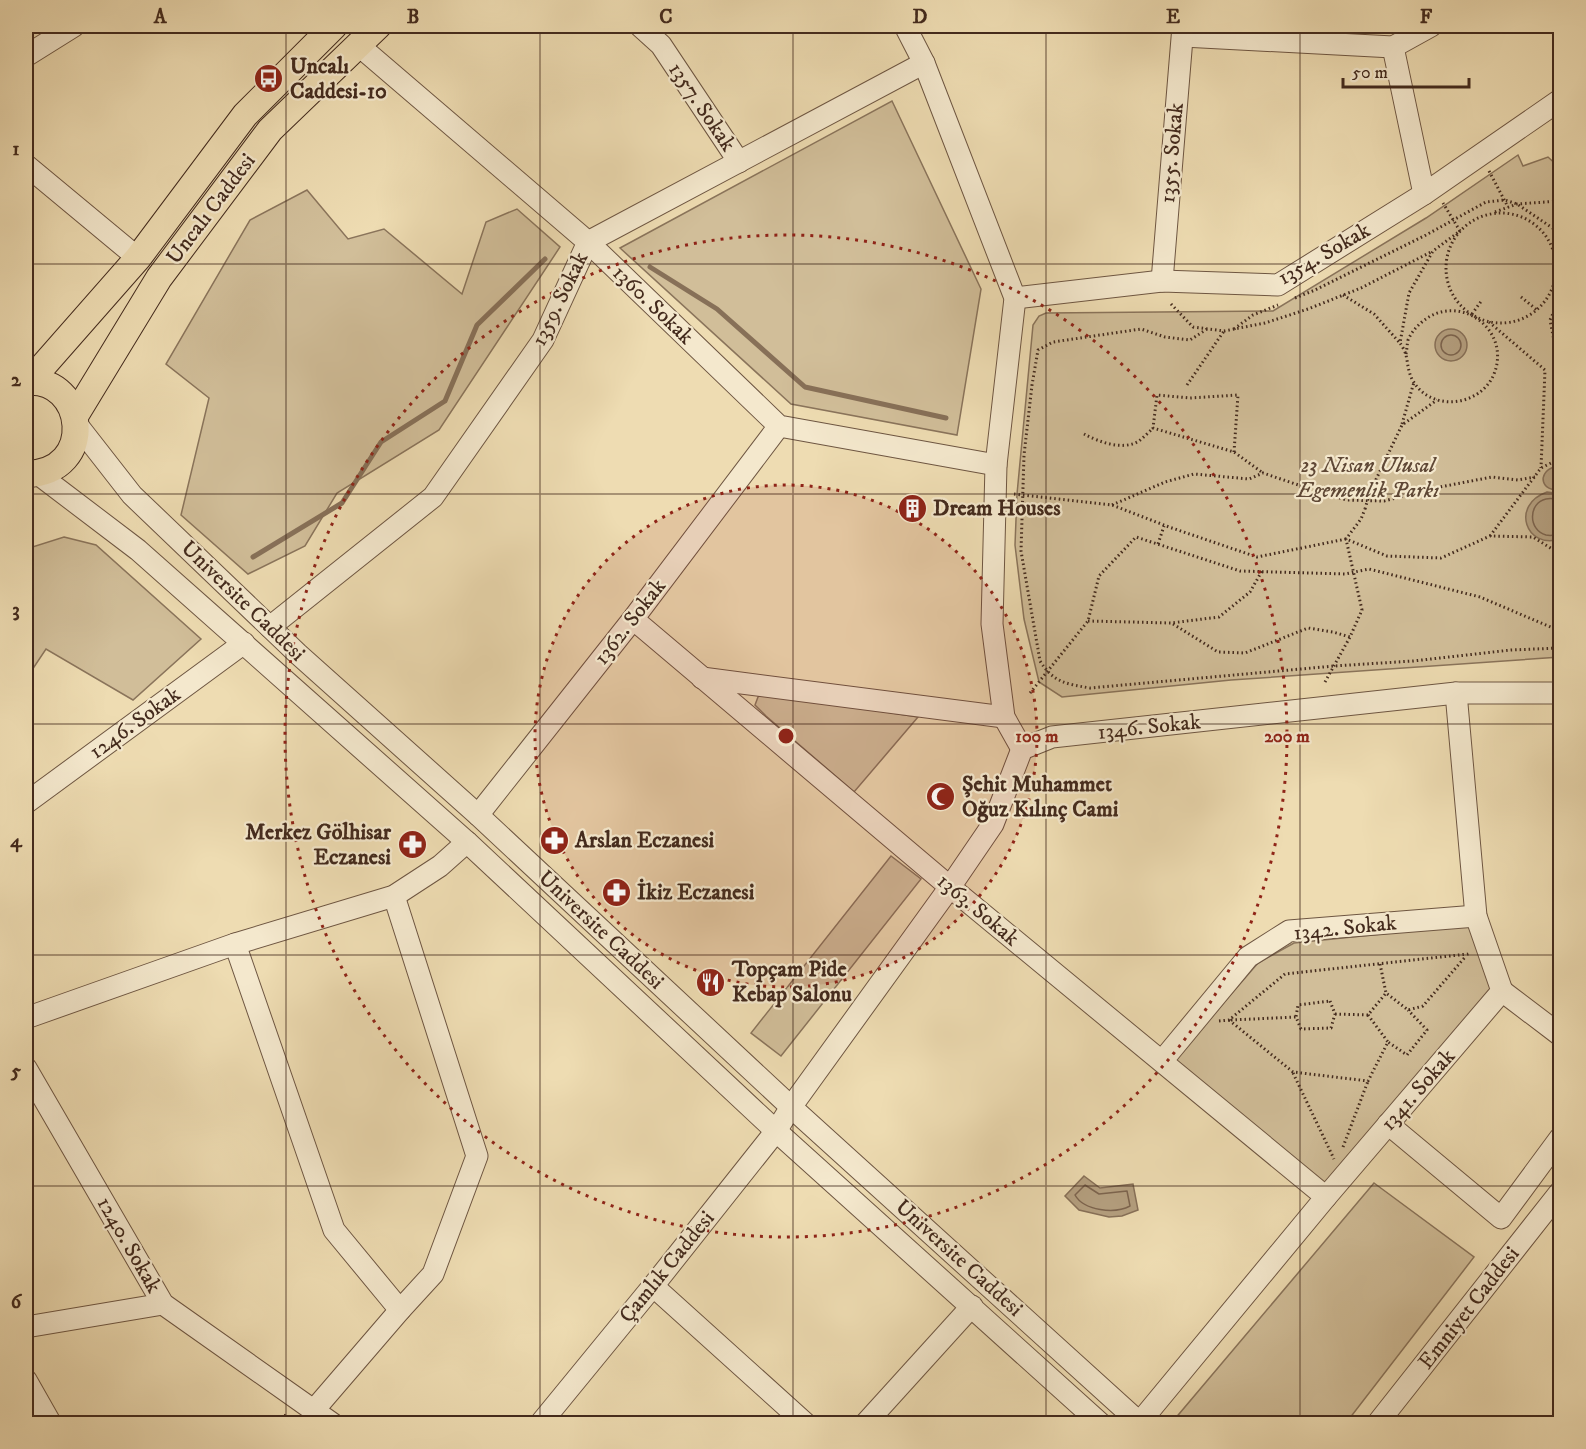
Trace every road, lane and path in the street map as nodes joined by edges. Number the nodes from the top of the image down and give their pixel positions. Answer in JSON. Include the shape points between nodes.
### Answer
{"nodes":[{"id":1,"x":74,"y":26,"type":"edge"},
{"id":2,"x":378,"y":26,"type":"edge"},
{"id":3,"x":640,"y":26,"type":"edge"},
{"id":4,"x":905,"y":26,"type":"edge"},
{"id":5,"x":1431,"y":26,"type":"edge"},
{"id":6,"x":327,"y":28,"type":"edge"},
{"id":7,"x":1183,"y":31,"type":"edge"},
{"id":8,"x":357,"y":44,"type":"junction"},
{"id":9,"x":1393,"y":47,"type":"junction"},
{"id":10,"x":26,"y":56,"type":"edge"},
{"id":11,"x":924,"y":63,"type":"junction"},
{"id":12,"x":1560,"y":100,"type":"edge"},
{"id":13,"x":739,"y":162,"type":"junction"},
{"id":14,"x":26,"y":165,"type":"edge"},
{"id":15,"x":1488,"y":168,"type":"dead end"},
{"id":16,"x":1432,"y":196,"type":"junction"},
{"id":17,"x":1504,"y":200,"type":"junction"},
{"id":18,"x":1560,"y":201,"type":"edge"},
{"id":19,"x":1517,"y":204,"type":"junction"},
{"id":20,"x":1508,"y":207,"type":"junction"},
{"id":21,"x":1493,"y":213,"type":"junction"},
{"id":22,"x":1453,"y":220,"type":"junction"},
{"id":23,"x":1460,"y":231,"type":"junction"},
{"id":24,"x":1560,"y":233,"type":"edge"},
{"id":25,"x":1560,"y":241,"type":"edge"},
{"id":26,"x":588,"y":242,"type":"junction"},
{"id":27,"x":1553,"y":248,"type":"junction"},
{"id":28,"x":1433,"y":251,"type":"junction"},
{"id":29,"x":138,"y":258,"type":"junction"},
{"id":30,"x":1161,"y":281,"type":"junction"},
{"id":31,"x":1343,"y":295,"type":"junction"},
{"id":32,"x":1521,"y":297,"type":"dead end"},
{"id":33,"x":1015,"y":298,"type":"junction"},
{"id":34,"x":1295,"y":298,"type":"dead end"},
{"id":35,"x":1560,"y":298,"type":"edge"},
{"id":36,"x":1482,"y":300,"type":"dead end"},
{"id":37,"x":1284,"y":302,"type":"dead end"},
{"id":38,"x":1171,"y":304,"type":"dead end"},
{"id":39,"x":1536,"y":310,"type":"junction"},
{"id":40,"x":1472,"y":314,"type":"junction"},
{"id":41,"x":1488,"y":321,"type":"junction"},
{"id":42,"x":1207,"y":329,"type":"junction"},
{"id":43,"x":1234,"y":329,"type":"junction"},
{"id":44,"x":1224,"y":331,"type":"junction"},
{"id":45,"x":1400,"y":343,"type":"junction"},
{"id":46,"x":1406,"y":354,"type":"junction"},
{"id":47,"x":1560,"y":371,"type":"edge"},
{"id":48,"x":27,"y":382,"type":"edge"},
{"id":49,"x":1414,"y":382,"type":"junction"},
{"id":50,"x":1187,"y":385,"type":"dead end"},
{"id":51,"x":1437,"y":400,"type":"junction"},
{"id":52,"x":75,"y":419,"type":"junction"},
{"id":53,"x":1402,"y":425,"type":"junction"},
{"id":54,"x":778,"y":426,"type":"junction"},
{"id":55,"x":1153,"y":428,"type":"junction"},
{"id":56,"x":1084,"y":434,"type":"dead end"},
{"id":57,"x":1234,"y":452,"type":"junction"},
{"id":58,"x":1560,"y":461,"type":"edge"},
{"id":59,"x":996,"y":465,"type":"junction"},
{"id":60,"x":1541,"y":468,"type":"junction"},
{"id":61,"x":1263,"y":473,"type":"junction"},
{"id":62,"x":30,"y":476,"type":"edge"},
{"id":63,"x":1535,"y":477,"type":"junction"},
{"id":64,"x":1009,"y":493,"type":"dead end"},
{"id":65,"x":1023,"y":495,"type":"junction"},
{"id":66,"x":1112,"y":505,"type":"junction"},
{"id":67,"x":1164,"y":525,"type":"junction"},
{"id":68,"x":1490,"y":537,"type":"junction"},
{"id":69,"x":1346,"y":539,"type":"junction"},
{"id":70,"x":1158,"y":544,"type":"junction"},
{"id":71,"x":1560,"y":554,"type":"edge"},
{"id":72,"x":1262,"y":572,"type":"junction"},
{"id":73,"x":1354,"y":572,"type":"junction"},
{"id":74,"x":633,"y":619,"type":"junction"},
{"id":75,"x":1088,"y":621,"type":"junction"},
{"id":76,"x":1172,"y":623,"type":"junction"},
{"id":77,"x":270,"y":627,"type":"junction"},
{"id":78,"x":1560,"y":629,"type":"edge"},
{"id":79,"x":1350,"y":637,"type":"junction"},
{"id":80,"x":244,"y":643,"type":"junction"},
{"id":81,"x":1560,"y":648,"type":"edge"},
{"id":82,"x":1334,"y":666,"type":"junction"},
{"id":83,"x":1047,"y":672,"type":"junction"},
{"id":84,"x":702,"y":678,"type":"junction"},
{"id":85,"x":1325,"y":682,"type":"dead end"},
{"id":86,"x":1030,"y":693,"type":"dead end"},
{"id":87,"x":1456,"y":693,"type":"junction"},
{"id":88,"x":1560,"y":693,"type":"edge"},
{"id":89,"x":1004,"y":717,"type":"junction"},
{"id":90,"x":1022,"y":749,"type":"junction"},
{"id":91,"x":26,"y":803,"type":"edge"},
{"id":92,"x":478,"y":815,"type":"junction"},
{"id":93,"x":467,"y":842,"type":"junction"},
{"id":94,"x":950,"y":887,"type":"junction"},
{"id":95,"x":394,"y":897,"type":"junction"},
{"id":96,"x":1476,"y":916,"type":"junction"},
{"id":97,"x":235,"y":944,"type":"junction"},
{"id":98,"x":1477,"y":950,"type":"junction"},
{"id":99,"x":1380,"y":964,"type":"junction"},
{"id":100,"x":1502,"y":991,"type":"junction"},
{"id":101,"x":1386,"y":993,"type":"junction"},
{"id":102,"x":1408,"y":1010,"type":"junction"},
{"id":103,"x":1335,"y":1014,"type":"junction"},
{"id":104,"x":1368,"y":1015,"type":"junction"},
{"id":105,"x":1296,"y":1017,"type":"junction"},
{"id":106,"x":26,"y":1018,"type":"edge"},
{"id":107,"x":1229,"y":1020,"type":"junction"},
{"id":108,"x":1194,"y":1023,"type":"junction"},
{"id":109,"x":1560,"y":1035,"type":"edge"},
{"id":110,"x":1388,"y":1042,"type":"junction"},
{"id":111,"x":1162,"y":1062,"type":"junction"},
{"id":112,"x":26,"y":1068,"type":"edge"},
{"id":113,"x":1293,"y":1072,"type":"junction"},
{"id":114,"x":1368,"y":1081,"type":"junction"},
{"id":115,"x":791,"y":1107,"type":"junction"},
{"id":116,"x":1388,"y":1124,"type":"junction"},
{"id":117,"x":776,"y":1131,"type":"junction"},
{"id":118,"x":1560,"y":1138,"type":"edge"},
{"id":119,"x":1528,"y":1182,"type":"junction"},
{"id":120,"x":1326,"y":1197,"type":"junction"},
{"id":121,"x":1556,"y":1197,"type":"edge"},
{"id":122,"x":653,"y":1286,"type":"junction"},
{"id":123,"x":163,"y":1304,"type":"junction"},
{"id":124,"x":972,"y":1306,"type":"junction"},
{"id":125,"x":400,"y":1310,"type":"junction"},
{"id":126,"x":26,"y":1327,"type":"edge"},
{"id":127,"x":26,"y":1380,"type":"edge"},
{"id":128,"x":314,"y":1410,"type":"junction"},
{"id":129,"x":290,"y":1412,"type":"dead end"},
{"id":130,"x":1140,"y":1423,"type":"edge"},
{"id":131,"x":51,"y":1424,"type":"edge"},
{"id":132,"x":274,"y":1424,"type":"edge"},
{"id":133,"x":333,"y":1424,"type":"edge"},
{"id":134,"x":540,"y":1424,"type":"edge"},
{"id":135,"x":806,"y":1424,"type":"edge"},
{"id":136,"x":865,"y":1424,"type":"edge"},
{"id":137,"x":1101,"y":1424,"type":"edge"},
{"id":138,"x":1377,"y":1424,"type":"edge"}],
"edges":[{"from":1,"to":10,"type":"street"},
{"from":2,"to":8,"type":"main road","name":"Uncalı Caddesi"},
{"from":3,"to":13,"type":"street","name":"1357. Sokak","via":[[661,45]]},
{"from":4,"to":11,"type":"street"},
{"from":5,"to":9,"type":"street"},
{"from":6,"to":29,"type":"main road","name":"Uncalı Caddesi","via":[[245,115]]},
{"from":7,"to":9,"type":"street"},
{"from":7,"to":30,"type":"street","name":"1355. Sokak"},
{"from":8,"to":26,"type":"street","name":"1360. Sokak"},
{"from":8,"to":52,"type":"main road","name":"Uncalı Caddesi","via":[[270,130],[159,278]]},
{"from":9,"to":16,"type":"street"},
{"from":11,"to":13,"type":"street","name":"1359. Sokak"},
{"from":11,"to":33,"type":"street"},
{"from":12,"to":16,"type":"street","name":"1354. Sokak"},
{"from":13,"to":26,"type":"street","name":"1359. Sokak"},
{"from":14,"to":29,"type":"street"},
{"from":15,"to":17,"type":"path"},
{"from":16,"to":22,"type":"path"},
{"from":16,"to":30,"type":"street","name":"1354. Sokak","via":[[1278,285]]},
{"from":17,"to":19,"type":"path"},
{"from":17,"to":20,"type":"path"},
{"from":17,"to":22,"type":"path","via":[[1486,202]]},
{"from":18,"to":19,"type":"path"},
{"from":19,"to":20,"type":"path"},
{"from":19,"to":24,"type":"path"},
{"from":20,"to":21,"type":"path"},
{"from":21,"to":23,"type":"path","via":[[1474,219]]},
{"from":21,"to":27,"type":"path","via":[[1512,213],[1530,220]]},
{"from":22,"to":23,"type":"path"},
{"from":22,"to":34,"type":"path"},
{"from":23,"to":28,"type":"path"},
{"from":23,"to":40,"type":"path","via":[[1449,247],[1445,266],[1457,301]]},
{"from":25,"to":27,"type":"path"},
{"from":26,"to":54,"type":"street","name":"1360. Sokak"},
{"from":26,"to":77,"type":"street","name":"1359. Sokak","via":[[543,340],[433,497]]},
{"from":27,"to":39,"type":"path","via":[[1555,282],[1548,298]]},
{"from":28,"to":31,"type":"path"},
{"from":28,"to":45,"type":"path","via":[[1409,293]]},
{"from":29,"to":48,"type":"main road","name":"Uncalı Caddesi"},
{"from":30,"to":33,"type":"street","name":"1354. Sokak"},
{"from":31,"to":43,"type":"path","via":[[1265,323]]},
{"from":31,"to":45,"type":"path","via":[[1374,314]]},
{"from":32,"to":39,"type":"path"},
{"from":33,"to":59,"type":"street"},
{"from":35,"to":47,"type":"path","via":[[1550,320]]},
{"from":36,"to":40,"type":"path"},
{"from":37,"to":43,"type":"path","via":[[1253,315]]},
{"from":38,"to":42,"type":"path","via":[[1193,327]]},
{"from":39,"to":41,"type":"path","via":[[1505,323]]},
{"from":40,"to":41,"type":"path"},
{"from":40,"to":46,"type":"path","via":[[1442,311],[1428,317],[1416,326]]},
{"from":40,"to":51,"type":"path","via":[[1493,336],[1497,366],[1481,392],[1453,403]]},
{"from":41,"to":60,"type":"path","via":[[1545,370]]},
{"from":42,"to":44,"type":"path"},
{"from":42,"to":65,"type":"path","via":[[1190,340],[1142,329],[1053,342],[1038,350]]},
{"from":43,"to":44,"type":"path"},
{"from":44,"to":50,"type":"path"},
{"from":45,"to":46,"type":"path"},
{"from":46,"to":49,"type":"path","via":[[1407,369]]},
{"from":48,"to":52,"type":"main road","via":[[58,391],[69,402]]},
{"from":49,"to":51,"type":"path"},
{"from":49,"to":53,"type":"path"},
{"from":51,"to":53,"type":"path"},
{"from":52,"to":62,"type":"main road","via":[[73,447],[64,459],[52,469]]},
{"from":52,"to":77,"type":"street","name":"Universite Caddesi","via":[[132,495]]},
{"from":53,"to":69,"type":"path","bridge":true,"via":[[1361,519]]},
{"from":54,"to":59,"type":"street"},
{"from":54,"to":74,"type":"street","name":"1362. Sokak"},
{"from":55,"to":56,"type":"path","via":[[1137,442],[1119,446]]},
{"from":55,"to":57,"type":"path"},
{"from":55,"to":57,"type":"path","via":[[1157,395],[1238,395]]},
{"from":57,"to":61,"type":"path"},
{"from":58,"to":60,"type":"path"},
{"from":59,"to":89,"type":"street","via":[[992,624]]},
{"from":60,"to":63,"type":"path"},
{"from":61,"to":63,"type":"path","via":[[1347,500],[1384,501],[1492,477]]},
{"from":61,"to":66,"type":"path","via":[[1249,479],[1194,474]]},
{"from":62,"to":80,"type":"street","name":"Universite Caddesi","via":[[138,550]]},
{"from":63,"to":68,"type":"path"},
{"from":64,"to":65,"type":"path"},
{"from":65,"to":66,"type":"path"},
{"from":65,"to":83,"type":"path","via":[[1022,551],[1040,661]]},
{"from":66,"to":67,"type":"path"},
{"from":67,"to":69,"type":"path","via":[[1257,557]]},
{"from":67,"to":70,"type":"path"},
{"from":68,"to":69,"type":"path","via":[[1441,558],[1387,556]]},
{"from":68,"to":71,"type":"path","via":[[1533,537]]},
{"from":69,"to":73,"type":"path"},
{"from":70,"to":72,"type":"path","via":[[1240,571]]},
{"from":70,"to":75,"type":"path","via":[[1136,537],[1099,576]]},
{"from":72,"to":73,"type":"path"},
{"from":72,"to":76,"type":"path","via":[[1250,592],[1219,617]]},
{"from":73,"to":78,"type":"path","via":[[1369,569],[1480,597]]},
{"from":73,"to":79,"type":"path","via":[[1362,610]]},
{"from":74,"to":84,"type":"street","name":"1363. Sokak"},
{"from":74,"to":92,"type":"street","name":"1362. Sokak"},
{"from":75,"to":76,"type":"path"},
{"from":75,"to":83,"type":"path"},
{"from":76,"to":79,"type":"path","via":[[1218,652],[1245,653],[1308,628]]},
{"from":77,"to":92,"type":"street","name":"Universite Caddesi"},
{"from":79,"to":82,"type":"path"},
{"from":80,"to":91,"type":"street","name":"1246. Sokak"},
{"from":80,"to":93,"type":"street","name":"Universite Caddesi"},
{"from":81,"to":82,"type":"path"},
{"from":82,"to":83,"type":"path","via":[[1090,688],[1063,683]]},
{"from":82,"to":85,"type":"path"},
{"from":83,"to":86,"type":"path"},
{"from":84,"to":89,"type":"street"},
{"from":84,"to":94,"type":"street","name":"1363. Sokak"},
{"from":87,"to":88,"type":"street","name":"1346. Sokak"},
{"from":87,"to":90,"type":"street","name":"1346. Sokak","via":[[1052,737]]},
{"from":87,"to":96,"type":"street"},
{"from":89,"to":90,"type":"street"},
{"from":90,"to":94,"type":"street","via":[[993,824]]},
{"from":92,"to":115,"type":"street","name":"Universite Caddesi"},
{"from":93,"to":95,"type":"street"},
{"from":93,"to":117,"type":"street","name":"Universite Caddesi"},
{"from":94,"to":111,"type":"street","name":"1363. Sokak"},
{"from":94,"to":115,"type":"street"},
{"from":95,"to":97,"type":"street"},
{"from":95,"to":125,"type":"street","via":[[477,1156],[433,1274]]},
{"from":96,"to":98,"type":"street"},
{"from":96,"to":108,"type":"street","name":"1342. Sokak","via":[[1289,931],[1248,957]]},
{"from":97,"to":106,"type":"street"},
{"from":97,"to":125,"type":"street","via":[[334,1230]]},
{"from":98,"to":99,"type":"path"},
{"from":98,"to":100,"type":"street"},
{"from":98,"to":102,"type":"path","via":[[1423,1006]]},
{"from":99,"to":101,"type":"path"},
{"from":99,"to":107,"type":"path","via":[[1285,974]]},
{"from":100,"to":109,"type":"street"},
{"from":100,"to":116,"type":"street","name":"1341. Sokak"},
{"from":101,"to":102,"type":"path"},
{"from":101,"to":104,"type":"path"},
{"from":102,"to":110,"type":"path","via":[[1427,1030],[1407,1055]]},
{"from":103,"to":104,"type":"path"},
{"from":103,"to":105,"type":"path","via":[[1331,1028],[1301,1029]]},
{"from":103,"to":105,"type":"path","via":[[1330,1001],[1298,1005]]},
{"from":104,"to":110,"type":"path"},
{"from":105,"to":107,"type":"path"},
{"from":107,"to":108,"type":"path"},
{"from":107,"to":113,"type":"path"},
{"from":108,"to":111,"type":"street","name":"1342. Sokak"},
{"from":110,"to":114,"type":"path"},
{"from":111,"to":120,"type":"street","name":"1363. Sokak"},
{"from":112,"to":123,"type":"street","name":"1240. Sokak"},
{"from":113,"to":114,"type":"path"},
{"from":113,"to":114,"type":"path","via":[[1336,1164]]},
{"from":115,"to":117,"type":"street","name":"Çamlık Caddesi"},
{"from":115,"to":130,"type":"street","name":"Universite Caddesi"},
{"from":116,"to":119,"type":"street","via":[[1501,1218]]},
{"from":116,"to":120,"type":"street","name":"1341. Sokak"},
{"from":117,"to":122,"type":"street","name":"Çamlık Caddesi"},
{"from":117,"to":124,"type":"street","name":"Universite Caddesi"},
{"from":118,"to":119,"type":"street"},
{"from":119,"to":121,"type":"street"},
{"from":120,"to":130,"type":"street","name":"1341. Sokak"},
{"from":121,"to":138,"type":"street","name":"Emniyet Caddesi"},
{"from":122,"to":134,"type":"street","name":"Çamlık Caddesi"},
{"from":122,"to":135,"type":"street"},
{"from":123,"to":126,"type":"street"},
{"from":123,"to":128,"type":"street","name":"1240. Sokak"},
{"from":124,"to":136,"type":"street"},
{"from":124,"to":137,"type":"street","name":"Universite Caddesi"},
{"from":125,"to":128,"type":"street"},
{"from":127,"to":131,"type":"street"},
{"from":128,"to":133,"type":"street","name":"1240. Sokak"},
{"from":129,"to":132,"type":"path"}]}
